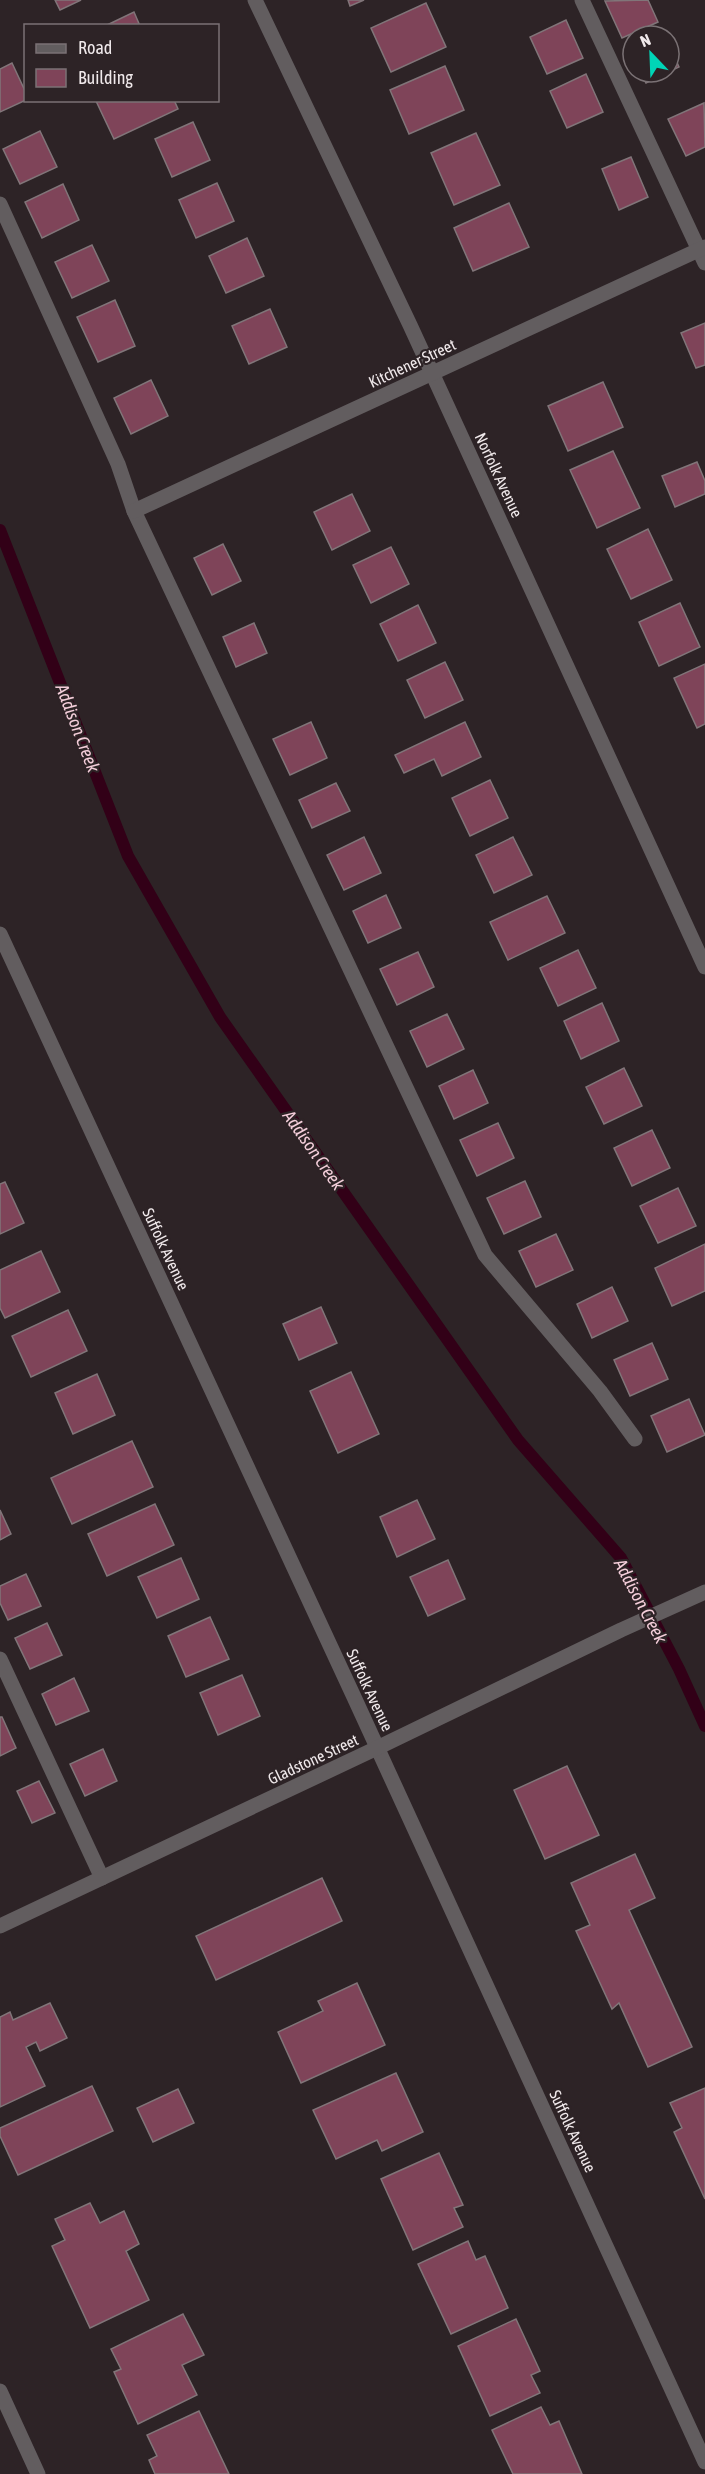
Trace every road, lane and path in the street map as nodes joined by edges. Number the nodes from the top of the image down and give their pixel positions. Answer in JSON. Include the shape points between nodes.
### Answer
{"nodes":[{"id":1,"x":255,"y":0,"type":"edge"},
{"id":2,"x":582,"y":0,"type":"edge"},
{"id":3,"x":0,"y":204,"type":"edge"},
{"id":4,"x":703,"y":253,"type":"edge"},
{"id":5,"x":432,"y":374,"type":"junction"},
{"id":6,"x":134,"y":511,"type":"junction"},
{"id":7,"x":0,"y":934,"type":"edge"},
{"id":8,"x":705,"y":967,"type":"edge"},
{"id":9,"x":635,"y":1439,"type":"dead end"},
{"id":10,"x":705,"y":1592,"type":"edge"},
{"id":11,"x":0,"y":1659,"type":"edge"},
{"id":12,"x":378,"y":1748,"type":"junction"},
{"id":13,"x":102,"y":1878,"type":"junction"},
{"id":14,"x":0,"y":1926,"type":"edge"},
{"id":15,"x":0,"y":2391,"type":"edge"},
{"id":16,"x":705,"y":2462,"type":"edge"},
{"id":17,"x":38,"y":2474,"type":"edge"}],
"edges":[{"from":1,"to":5,"type":"street","name":"Norfolk Avenue"},
{"from":2,"to":4,"type":"street"},
{"from":3,"to":6,"type":"street","via":[[118,464]]},
{"from":4,"to":5,"type":"street","name":"Kitchener Street"},
{"from":5,"to":6,"type":"street","name":"Kitchener Street"},
{"from":5,"to":8,"type":"street","name":"Norfolk Avenue"},
{"from":6,"to":9,"type":"street","via":[[485,1255],[600,1391]]},
{"from":7,"to":12,"type":"street","name":"Suffolk Avenue"},
{"from":10,"to":12,"type":"street","name":"Gladstone Street"},
{"from":11,"to":13,"type":"street"},
{"from":12,"to":13,"type":"street","name":"Gladstone Street"},
{"from":12,"to":16,"type":"street","name":"Suffolk Avenue"},
{"from":13,"to":14,"type":"street","name":"Gladstone Street"},
{"from":15,"to":17,"type":"street"}]}
